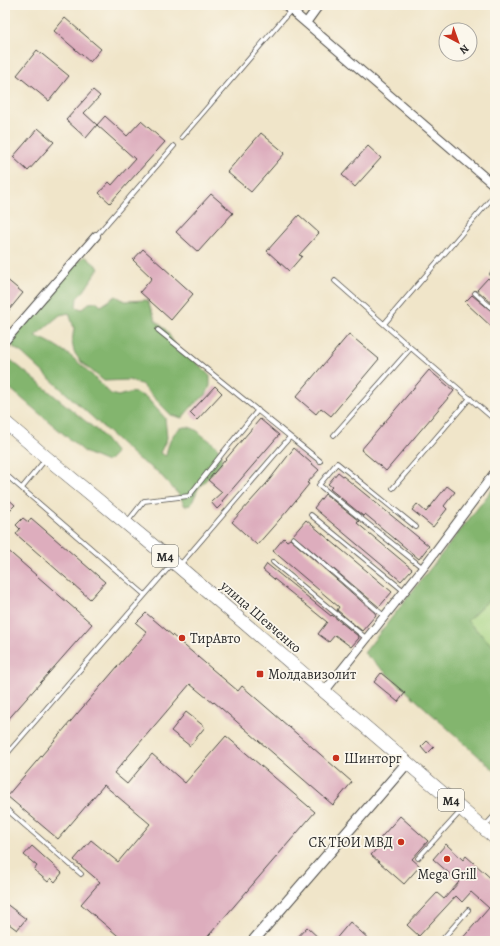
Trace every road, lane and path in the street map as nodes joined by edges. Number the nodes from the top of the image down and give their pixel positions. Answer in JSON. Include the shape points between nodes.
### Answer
{"nodes":[{"id":1,"x":319,"y":5,"type":"edge"},
{"id":2,"x":288,"y":8,"type":"edge"},
{"id":3,"x":306,"y":23,"type":"junction"},
{"id":4,"x":182,"y":137,"type":"dead end"},
{"id":5,"x":174,"y":146,"type":"dead end"},
{"id":6,"x":495,"y":186,"type":"edge"},
{"id":7,"x":492,"y":198,"type":"dead end"},
{"id":8,"x":96,"y":236,"type":"joint"},
{"id":9,"x":335,"y":281,"type":"dead end"},
{"id":10,"x":475,"y":293,"type":"dead end"},
{"id":11,"x":495,"y":311,"type":"edge"},
{"id":12,"x":384,"y":324,"type":"junction"},
{"id":13,"x":158,"y":330,"type":"dead end"},
{"id":14,"x":5,"y":341,"type":"edge"},
{"id":15,"x":411,"y":348,"type":"junction"},
{"id":16,"x":470,"y":398,"type":"junction"},
{"id":17,"x":258,"y":410,"type":"junction"},
{"id":18,"x":495,"y":420,"type":"edge"},
{"id":19,"x":5,"y":422,"type":"edge"},
{"id":20,"x":334,"y":435,"type":"dead end"},
{"id":21,"x":290,"y":437,"type":"junction"},
{"id":22,"x":47,"y":458,"type":"junction"},
{"id":23,"x":320,"y":461,"type":"dead end"},
{"id":24,"x":495,"y":472,"type":"edge"},
{"id":25,"x":5,"y":474,"type":"edge"},
{"id":26,"x":22,"y":488,"type":"junction"},
{"id":27,"x":394,"y":488,"type":"dead end"},
{"id":28,"x":311,"y":515,"type":"dead end"},
{"id":29,"x":126,"y":523,"type":"junction"},
{"id":30,"x":416,"y":527,"type":"dead end"},
{"id":31,"x":293,"y":538,"type":"dead end"},
{"id":32,"x":273,"y":562,"type":"dead end"},
{"id":33,"x":176,"y":565,"type":"junction"},
{"id":34,"x":423,"y":568,"type":"junction"},
{"id":35,"x":404,"y":591,"type":"junction"},
{"id":36,"x":145,"y":595,"type":"junction"},
{"id":37,"x":384,"y":616,"type":"junction"},
{"id":38,"x":367,"y":639,"type":"junction"},
{"id":39,"x":324,"y":692,"type":"junction"},
{"id":40,"x":5,"y":756,"type":"edge"},
{"id":41,"x":407,"y":763,"type":"junction"},
{"id":42,"x":5,"y":808,"type":"edge"},
{"id":43,"x":462,"y":810,"type":"junction"},
{"id":44,"x":495,"y":815,"type":"edge"},
{"id":45,"x":483,"y":828,"type":"junction"},
{"id":46,"x":495,"y":838,"type":"edge"},
{"id":47,"x":418,"y":858,"type":"dead end"},
{"id":48,"x":81,"y":874,"type":"dead end"},
{"id":49,"x":468,"y":910,"type":"dead end"},
{"id":50,"x":253,"y":941,"type":"edge"},
{"id":51,"x":441,"y":941,"type":"edge"}],
"edges":[{"from":1,"to":3,"type":"street"},
{"from":2,"to":3,"type":"street"},
{"from":2,"to":4,"type":"lane"},
{"from":3,"to":6,"type":"street"},
{"from":5,"to":8,"type":"lane"},
{"from":7,"to":12,"type":"lane"},
{"from":8,"to":14,"type":"street"},
{"from":9,"to":12,"type":"lane"},
{"from":10,"to":11,"type":"lane"},
{"from":12,"to":15,"type":"lane"},
{"from":13,"to":17,"type":"lane"},
{"from":15,"to":16,"type":"lane"},
{"from":15,"to":20,"type":"lane"},
{"from":16,"to":18,"type":"lane"},
{"from":16,"to":27,"type":"lane"},
{"from":17,"to":21,"type":"lane"},
{"from":17,"to":29,"type":"lane","via":[[189,496],[144,501]]},
{"from":19,"to":22,"type":"highway","name":"улица Шевченко","number":"M4"},
{"from":21,"to":23,"type":"lane"},
{"from":21,"to":33,"type":"lane","via":[[220,520]]},
{"from":22,"to":26,"type":"lane"},
{"from":22,"to":29,"type":"highway","name":"улица Шевченко","number":"M4"},
{"from":24,"to":34,"type":"street"},
{"from":25,"to":26,"type":"lane"},
{"from":26,"to":36,"type":"lane"},
{"from":28,"to":35,"type":"lane"},
{"from":29,"to":33,"type":"highway","name":"улица Шевченко","number":"M4"},
{"from":30,"to":34,"type":"lane","via":[[337,463],[320,485]]},
{"from":31,"to":37,"type":"lane"},
{"from":32,"to":38,"type":"lane"},
{"from":33,"to":36,"type":"lane"},
{"from":33,"to":39,"type":"highway","name":"улица Шевченко","number":"M4"},
{"from":34,"to":35,"type":"street"},
{"from":35,"to":37,"type":"street"},
{"from":36,"to":40,"type":"lane"},
{"from":37,"to":38,"type":"street"},
{"from":38,"to":39,"type":"street"},
{"from":39,"to":41,"type":"highway","name":"улица Шевченко","number":"M4"},
{"from":41,"to":43,"type":"highway","name":"улица Шевченко","number":"M4"},
{"from":41,"to":50,"type":"street"},
{"from":42,"to":48,"type":"lane"},
{"from":43,"to":45,"type":"highway","name":"улица Шевченко","number":"M4"},
{"from":43,"to":47,"type":"lane"},
{"from":44,"to":45,"type":"lane"},
{"from":45,"to":46,"type":"highway","name":"улица Шевченко","number":"M4"},
{"from":49,"to":51,"type":"lane"}]}
